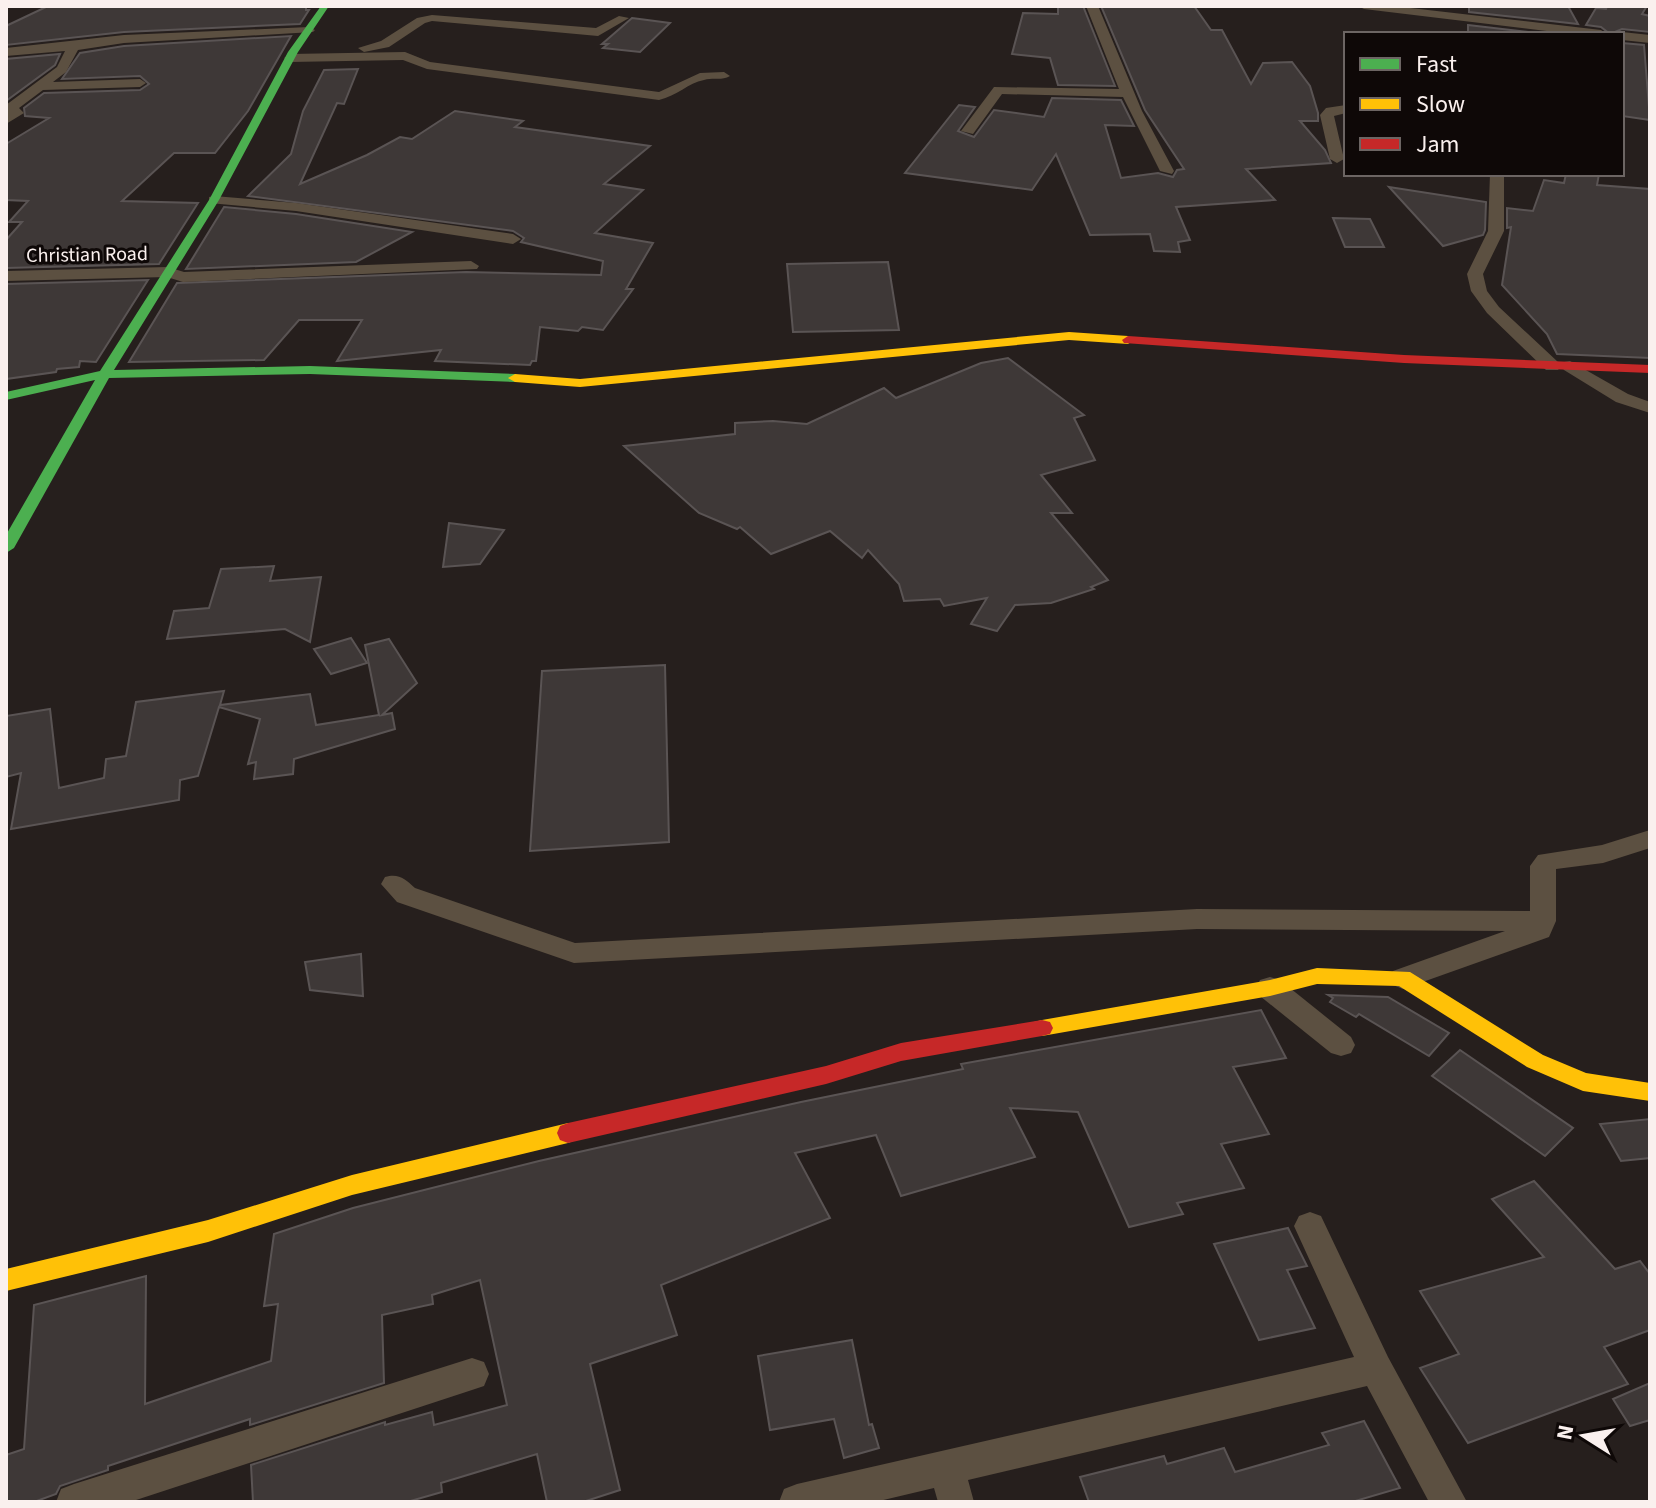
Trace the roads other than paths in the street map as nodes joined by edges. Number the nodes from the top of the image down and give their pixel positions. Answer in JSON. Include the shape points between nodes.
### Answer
{"nodes":[{"id":1,"x":325,"y":6,"type":"edge"},
{"id":2,"x":1092,"y":6,"type":"edge"},
{"id":3,"x":1364,"y":6,"type":"edge"},
{"id":4,"x":1484,"y":12,"type":"edge"},
{"id":5,"x":623,"y":18,"type":"dead end"},
{"id":6,"x":1519,"y":29,"type":"edge"},
{"id":7,"x":309,"y":30,"type":"junction"},
{"id":8,"x":1568,"y":32,"type":"edge"},
{"id":9,"x":1624,"y":36,"type":"edge"},
{"id":10,"x":1650,"y":39,"type":"edge"},
{"id":11,"x":73,"y":47,"type":"junction"},
{"id":12,"x":6,"y":52,"type":"edge"},
{"id":13,"x":290,"y":58,"type":"junction"},
{"id":14,"x":724,"y":76,"type":"dead end"},
{"id":15,"x":140,"y":83,"type":"dead end"},
{"id":16,"x":38,"y":86,"type":"junction"},
{"id":17,"x":1127,"y":93,"type":"junction"},
{"id":18,"x":1344,"y":109,"type":"edge"},
{"id":19,"x":6,"y":120,"type":"edge"},
{"id":20,"x":968,"y":131,"type":"dead end"},
{"id":21,"x":1337,"y":159,"type":"dead end"},
{"id":22,"x":1167,"y":171,"type":"dead end"},
{"id":23,"x":1497,"y":176,"type":"edge"},
{"id":24,"x":214,"y":200,"type":"junction"},
{"id":25,"x":513,"y":239,"type":"dead end"},
{"id":26,"x":471,"y":266,"type":"dead end"},
{"id":27,"x":168,"y":272,"type":"junction"},
{"id":28,"x":6,"y":276,"type":"edge"},
{"id":29,"x":1561,"y":366,"type":"junction"},
{"id":30,"x":1650,"y":369,"type":"edge"},
{"id":31,"x":105,"y":374,"type":"junction"},
{"id":32,"x":6,"y":396,"type":"edge"},
{"id":33,"x":1650,"y":408,"type":"edge"},
{"id":34,"x":6,"y":548,"type":"edge"},
{"id":35,"x":1650,"y":839,"type":"edge"},
{"id":36,"x":394,"y":884,"type":"dead end"},
{"id":37,"x":1543,"y":921,"type":"junction"},
{"id":38,"x":1403,"y":978,"type":"junction"},
{"id":39,"x":1270,"y":988,"type":"junction"},
{"id":40,"x":1341,"y":1045,"type":"dead end"},
{"id":41,"x":1650,"y":1092,"type":"edge"},
{"id":42,"x":1310,"y":1226,"type":"dead end"},
{"id":43,"x":6,"y":1280,"type":"edge"},
{"id":44,"x":1376,"y":1368,"type":"junction"},
{"id":45,"x":472,"y":1374,"type":"dead end"},
{"id":46,"x":952,"y":1486,"type":"edge"},
{"id":47,"x":74,"y":1502,"type":"edge"},
{"id":48,"x":797,"y":1502,"type":"edge"},
{"id":49,"x":1449,"y":1502,"type":"edge"}],
"edges":[{"from":1,"to":7,"type":"street"},
{"from":2,"to":17,"type":"street"},
{"from":3,"to":4,"type":"street"},
{"from":4,"to":6,"type":"street"},
{"from":5,"to":13,"type":"street","via":[[598,32],[432,18],[385,44]]},
{"from":6,"to":8,"type":"street"},
{"from":7,"to":11,"type":"street","via":[[124,39]]},
{"from":7,"to":13,"type":"street"},
{"from":9,"to":10,"type":"street"},
{"from":11,"to":12,"type":"street"},
{"from":11,"to":16,"type":"street","via":[[62,69]]},
{"from":13,"to":14,"type":"street","via":[[405,56],[427,65],[659,96],[672,95],[698,75]]},
{"from":13,"to":24,"type":"street"},
{"from":15,"to":16,"type":"street"},
{"from":16,"to":19,"type":"street","via":[[11,108],[17,113]]},
{"from":17,"to":20,"type":"street","via":[[998,90]]},
{"from":17,"to":22,"type":"street"},
{"from":18,"to":21,"type":"street","via":[[1327,115]]},
{"from":23,"to":29,"type":"street","via":[[1496,231],[1475,274],[1479,291],[1493,310]]},
{"from":24,"to":25,"type":"street"},
{"from":24,"to":27,"type":"street"},
{"from":26,"to":27,"type":"street","name":"Christian Road","via":[[183,277]]},
{"from":27,"to":28,"type":"street","name":"Christian Road"},
{"from":27,"to":31,"type":"street"},
{"from":29,"to":30,"type":"street"},
{"from":29,"to":31,"type":"street","via":[[1069,336],[580,383],[441,373]]},
{"from":29,"to":33,"type":"street"},
{"from":31,"to":32,"type":"street"},
{"from":31,"to":34,"type":"street"},
{"from":35,"to":37,"type":"street","via":[[1603,854],[1547,861]]},
{"from":36,"to":37,"type":"street","via":[[406,895],[574,953],[1197,919]]},
{"from":37,"to":38,"type":"street","via":[[1529,935]]},
{"from":38,"to":39,"type":"street","via":[[1317,976]]},
{"from":38,"to":41,"type":"street","via":[[1535,1061],[1583,1082]]},
{"from":39,"to":40,"type":"street"},
{"from":39,"to":43,"type":"street","via":[[901,1052],[826,1075],[352,1185],[208,1231]]},
{"from":42,"to":44,"type":"street"},
{"from":44,"to":46,"type":"street"},
{"from":44,"to":49,"type":"street"},
{"from":45,"to":47,"type":"street"},
{"from":46,"to":48,"type":"street"}]}
